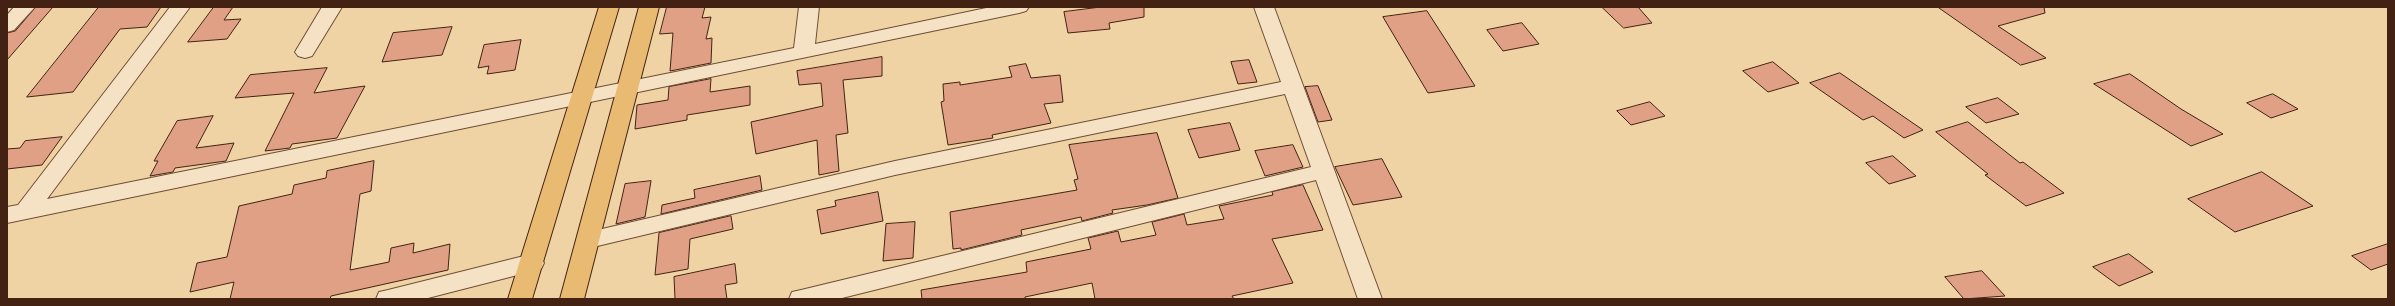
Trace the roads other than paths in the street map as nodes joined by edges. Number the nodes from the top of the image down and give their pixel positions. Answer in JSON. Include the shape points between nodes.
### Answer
{"nodes":[{"id":1,"x":25,"y":7,"type":"edge"},
{"id":2,"x":180,"y":7,"type":"edge"},
{"id":3,"x":332,"y":7,"type":"edge"},
{"id":4,"x":609,"y":7,"type":"edge"},
{"id":5,"x":649,"y":7,"type":"edge"},
{"id":6,"x":809,"y":7,"type":"edge"},
{"id":7,"x":1019,"y":7,"type":"edge"},
{"id":8,"x":1264,"y":7,"type":"edge"},
{"id":9,"x":960,"y":13,"type":"edge"},
{"id":10,"x":7,"y":26,"type":"edge"},
{"id":11,"x":305,"y":52,"type":"dead end"},
{"id":12,"x":804,"y":52,"type":"junction"},
{"id":13,"x":1293,"y":86,"type":"junction"},
{"id":14,"x":628,"y":89,"type":"junction"},
{"id":15,"x":582,"y":98,"type":"junction"},
{"id":16,"x":1323,"y":171,"type":"junction"},
{"id":17,"x":17,"y":213,"type":"edge"},
{"id":18,"x":589,"y":240,"type":"junction"},
{"id":19,"x":532,"y":263,"type":"junction"},
{"id":20,"x":388,"y":299,"type":"edge"},
{"id":21,"x":520,"y":299,"type":"edge"},
{"id":22,"x":572,"y":299,"type":"edge"},
{"id":23,"x":801,"y":299,"type":"edge"},
{"id":24,"x":1370,"y":299,"type":"edge"}],
"edges":[{"from":1,"to":10,"type":"street"},
{"from":2,"to":17,"type":"street"},
{"from":3,"to":11,"type":"street"},
{"from":4,"to":15,"type":"main road"},
{"from":5,"to":14,"type":"main road"},
{"from":6,"to":12,"type":"street"},
{"from":7,"to":9,"type":"street"},
{"from":8,"to":13,"type":"street"},
{"from":9,"to":12,"type":"street"},
{"from":12,"to":14,"type":"street"},
{"from":13,"to":16,"type":"street"},
{"from":13,"to":18,"type":"street","via":[[895,168]]},
{"from":14,"to":15,"type":"street"},
{"from":14,"to":18,"type":"main road"},
{"from":15,"to":17,"type":"street"},
{"from":15,"to":19,"type":"main road"},
{"from":16,"to":23,"type":"street"},
{"from":16,"to":24,"type":"street"},
{"from":18,"to":22,"type":"main road"},
{"from":19,"to":20,"type":"street"},
{"from":19,"to":21,"type":"main road"}]}
